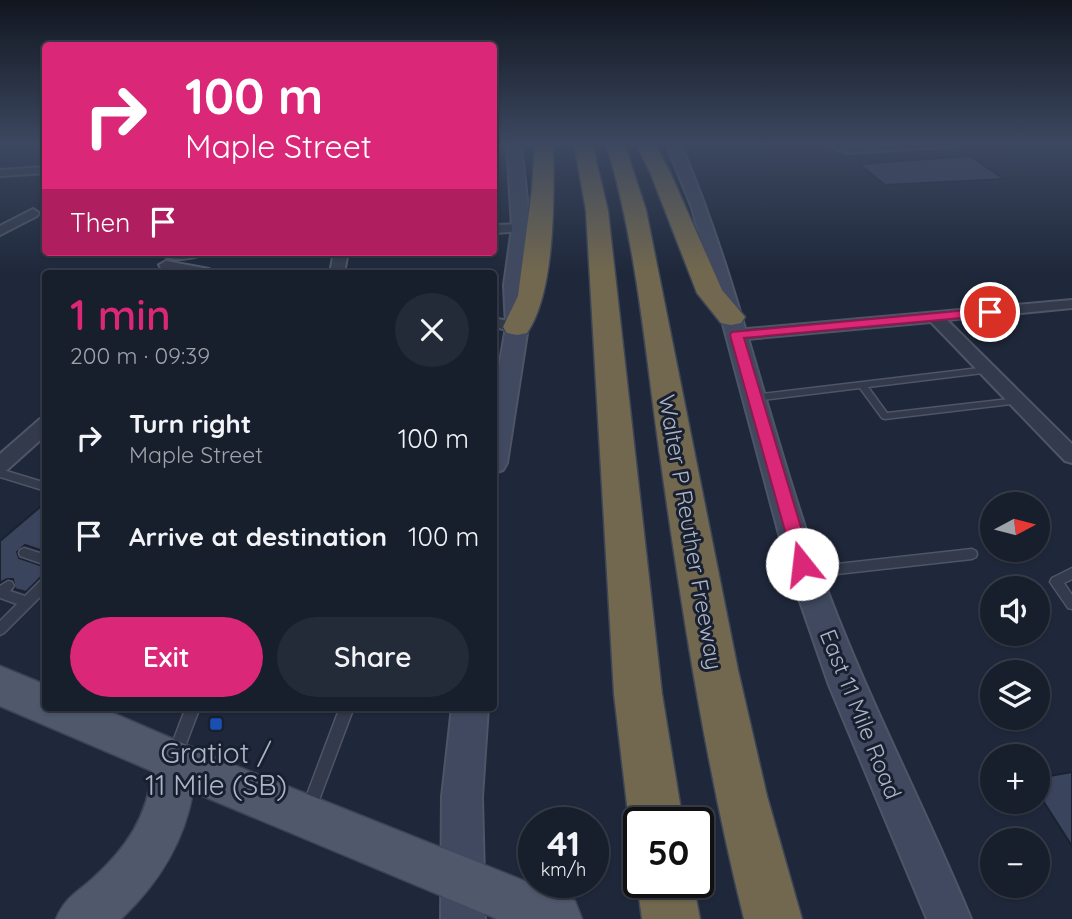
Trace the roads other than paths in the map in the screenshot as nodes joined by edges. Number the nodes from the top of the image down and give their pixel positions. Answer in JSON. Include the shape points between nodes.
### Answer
{"nodes":[{"id":1,"x":517,"y":186,"type":"edge"},
{"id":2,"x":544,"y":186,"type":"edge"},
{"id":3,"x":592,"y":186,"type":"edge"},
{"id":4,"x":628,"y":186,"type":"edge"},
{"id":5,"x":666,"y":186,"type":"edge"},
{"id":6,"x":691,"y":186,"type":"edge"},
{"id":7,"x":33,"y":213,"type":"dead end"},
{"id":8,"x":520,"y":228,"type":"junction"},
{"id":9,"x":497,"y":229,"type":"edge"},
{"id":10,"x":0,"y":231,"type":"edge"},
{"id":11,"x":185,"y":256,"type":"edge"},
{"id":12,"x":168,"y":261,"type":"edge"},
{"id":13,"x":199,"y":270,"type":"edge"},
{"id":14,"x":1072,"y":304,"type":"edge"},
{"id":15,"x":935,"y":317,"type":"junction"},
{"id":16,"x":505,"y":325,"type":"edge"},
{"id":17,"x":734,"y":326,"type":"junction"},
{"id":18,"x":988,"y":370,"type":"junction"},
{"id":19,"x":862,"y":385,"type":"junction"},
{"id":20,"x":754,"y":398,"type":"junction"},
{"id":21,"x":1018,"y":401,"type":"junction"},
{"id":22,"x":497,"y":425,"type":"edge"},
{"id":23,"x":42,"y":428,"type":"edge"},
{"id":24,"x":1072,"y":456,"type":"edge"},
{"id":25,"x":1,"y":464,"type":"edge"},
{"id":26,"x":42,"y":485,"type":"edge"},
{"id":27,"x":972,"y":554,"type":"dead end"},
{"id":28,"x":806,"y":573,"type":"junction"},
{"id":29,"x":1072,"y":573,"type":"edge"},
{"id":30,"x":42,"y":587,"type":"edge"},
{"id":31,"x":3,"y":591,"type":"edge"},
{"id":32,"x":27,"y":602,"type":"junction"},
{"id":33,"x":1072,"y":604,"type":"edge"},
{"id":34,"x":0,"y":629,"type":"edge"},
{"id":35,"x":0,"y":686,"type":"edge"},
{"id":36,"x":42,"y":704,"type":"edge"},
{"id":37,"x":60,"y":711,"type":"edge"},
{"id":38,"x":192,"y":711,"type":"edge"},
{"id":39,"x":346,"y":711,"type":"edge"},
{"id":40,"x":470,"y":711,"type":"edge"},
{"id":41,"x":174,"y":759,"type":"junction"},
{"id":42,"x":654,"y":807,"type":"edge"},
{"id":43,"x":307,"y":815,"type":"junction"},
{"id":44,"x":668,"y":898,"type":"edge"},
{"id":45,"x":463,"y":900,"type":"edge"},
{"id":46,"x":81,"y":919,"type":"edge"},
{"id":47,"x":557,"y":919,"type":"edge"},
{"id":48,"x":671,"y":919,"type":"edge"},
{"id":49,"x":773,"y":919,"type":"edge"},
{"id":50,"x":949,"y":919,"type":"edge"}],
"edges":[{"from":1,"to":8,"type":"main road"},
{"from":2,"to":16,"type":"highway","via":[[531,296]]},
{"from":3,"to":42,"type":"highway","via":[[636,667]]},
{"from":4,"to":49,"type":"highway","name":"Walter P Reuther Freeway","via":[[704,617]]},
{"from":5,"to":17,"type":"highway","via":[[710,293]]},
{"from":6,"to":17,"type":"main road","name":"East 11 Mile Road"},
{"from":7,"to":10,"type":"street"},
{"from":8,"to":9,"type":"street"},
{"from":8,"to":16,"type":"main road"},
{"from":11,"to":12,"type":"street"},
{"from":12,"to":13,"type":"street"},
{"from":14,"to":15,"type":"street"},
{"from":15,"to":17,"type":"street"},
{"from":15,"to":18,"type":"street"},
{"from":16,"to":22,"type":"main road"},
{"from":17,"to":20,"type":"main road","name":"East 11 Mile Road"},
{"from":18,"to":19,"type":"lane"},
{"from":18,"to":21,"type":"street"},
{"from":19,"to":20,"type":"lane"},
{"from":19,"to":21,"type":"lane","via":[[885,416]]},
{"from":20,"to":28,"type":"main road","name":"East 11 Mile Road"},
{"from":21,"to":24,"type":"street"},
{"from":23,"to":25,"type":"street"},
{"from":25,"to":26,"type":"lane"},
{"from":27,"to":28,"type":"lane"},
{"from":28,"to":50,"type":"main road","name":"East 11 Mile Road","via":[[846,685]]},
{"from":29,"to":33,"type":"lane","via":[[1056,582]]},
{"from":30,"to":32,"type":"lane"},
{"from":31,"to":32,"type":"lane"},
{"from":32,"to":34,"type":"lane"},
{"from":35,"to":36,"type":"main road"},
{"from":37,"to":41,"type":"main road"},
{"from":38,"to":41,"type":"lane"},
{"from":39,"to":43,"type":"lane"},
{"from":40,"to":45,"type":"main road","via":[[461,797]]},
{"from":41,"to":43,"type":"main road"},
{"from":41,"to":46,"type":"main road","via":[[174,789],[155,843],[105,902]]},
{"from":43,"to":45,"type":"main road"},
{"from":44,"to":48,"type":"highway"},
{"from":45,"to":47,"type":"main road"}]}
